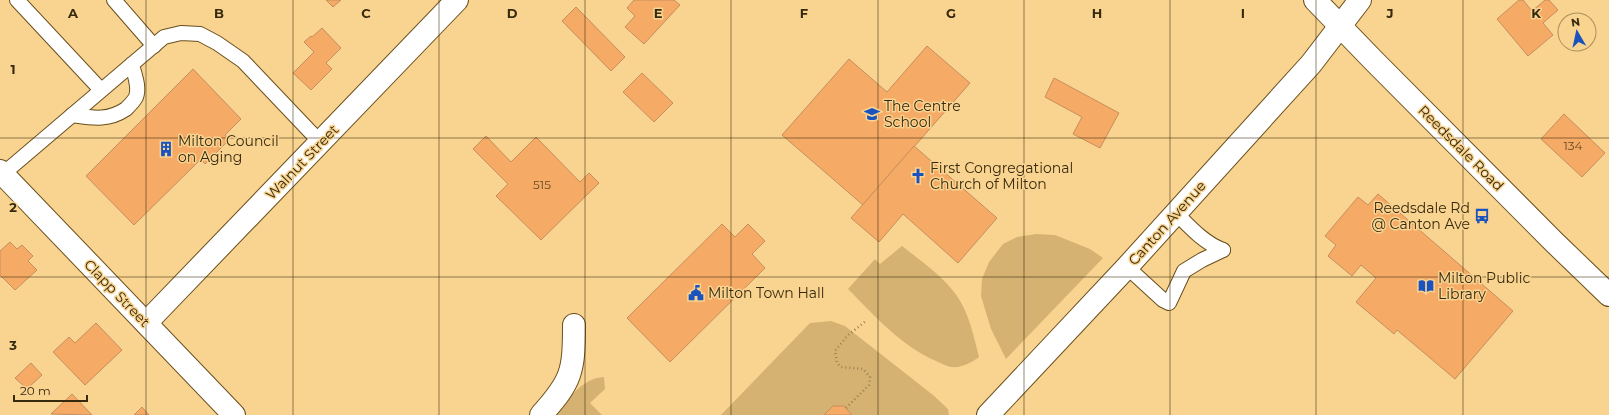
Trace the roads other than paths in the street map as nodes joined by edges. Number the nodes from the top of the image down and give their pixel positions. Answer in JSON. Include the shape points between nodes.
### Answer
{"nodes":[{"id":1,"x":17,"y":0,"type":"edge"},
{"id":2,"x":114,"y":0,"type":"edge"},
{"id":3,"x":457,"y":0,"type":"edge"},
{"id":4,"x":1315,"y":0,"type":"edge"},
{"id":5,"x":1360,"y":0,"type":"edge"},
{"id":6,"x":1340,"y":26,"type":"junction"},
{"id":7,"x":154,"y":46,"type":"junction"},
{"id":8,"x":132,"y":64,"type":"junction"},
{"id":9,"x":101,"y":90,"type":"junction"},
{"id":10,"x":72,"y":115,"type":"junction"},
{"id":11,"x":320,"y":142,"type":"junction"},
{"id":12,"x":2,"y":173,"type":"edge"},
{"id":13,"x":1176,"y":213,"type":"junction"},
{"id":14,"x":1127,"y":267,"type":"junction"},
{"id":15,"x":1609,"y":295,"type":"edge"},
{"id":16,"x":146,"y":323,"type":"junction"},
{"id":17,"x":574,"y":325,"type":"dead end"},
{"id":18,"x":234,"y":415,"type":"edge"},
{"id":19,"x":541,"y":415,"type":"edge"},
{"id":20,"x":988,"y":415,"type":"edge"}],
"edges":[{"from":1,"to":9,"type":"lane"},
{"from":2,"to":7,"type":"lane"},
{"from":3,"to":11,"type":"main road","name":"Walnut Street"},
{"from":4,"to":6,"type":"main road","name":"Reedsdale Road"},
{"from":5,"to":6,"type":"main road","name":"Canton Avenue"},
{"from":6,"to":13,"type":"main road","name":"Canton Avenue","via":[[1311,64]]},
{"from":6,"to":15,"type":"main road","name":"Reedsdale Road"},
{"from":7,"to":8,"type":"lane"},
{"from":7,"to":11,"type":"lane","via":[[164,37],[181,33],[200,34],[217,43],[243,61]]},
{"from":8,"to":9,"type":"lane"},
{"from":8,"to":10,"type":"lane","via":[[137,86],[136,97],[129,106],[107,118]]},
{"from":9,"to":10,"type":"lane"},
{"from":10,"to":12,"type":"lane"},
{"from":11,"to":16,"type":"main road","name":"Walnut Street"},
{"from":12,"to":16,"type":"main road","name":"Clapp Street"},
{"from":13,"to":14,"type":"main road","name":"Canton Avenue"},
{"from":13,"to":14,"type":"lane","via":[[1198,235],[1214,247],[1223,250],[1184,271],[1169,303]]},
{"from":14,"to":20,"type":"main road","name":"Canton Avenue"},
{"from":16,"to":18,"type":"main road","name":"Clapp Street"},
{"from":17,"to":19,"type":"main road","via":[[570,376],[563,389]]}]}
